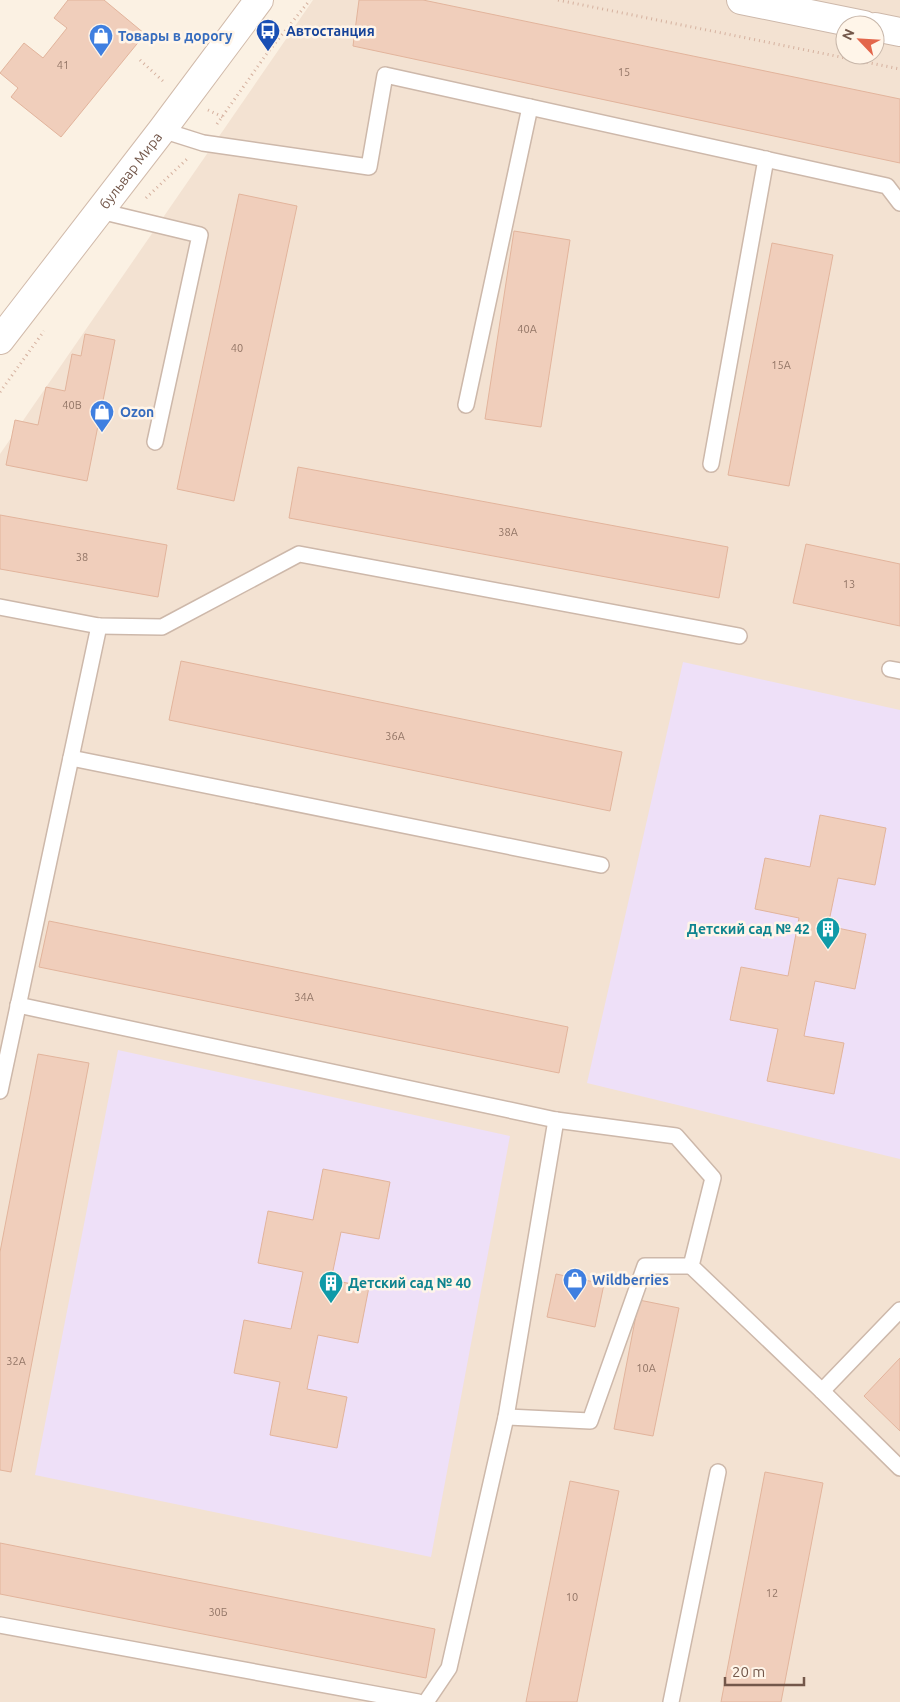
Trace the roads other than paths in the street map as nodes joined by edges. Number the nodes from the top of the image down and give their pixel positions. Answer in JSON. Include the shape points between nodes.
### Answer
{"nodes":[{"id":1,"x":258,"y":0,"type":"edge"},
{"id":2,"x":741,"y":0,"type":"edge"},
{"id":3,"x":835,"y":19,"type":"edge"},
{"id":4,"x":885,"y":29,"type":"edge"},
{"id":5,"x":900,"y":32,"type":"edge"},
{"id":6,"x":530,"y":107,"type":"junction"},
{"id":7,"x":162,"y":130,"type":"junction"},
{"id":8,"x":766,"y":159,"type":"junction"},
{"id":9,"x":900,"y":203,"type":"edge"},
{"id":10,"x":100,"y":211,"type":"junction"},
{"id":11,"x":0,"y":340,"type":"edge"},
{"id":12,"x":466,"y":405,"type":"dead end"},
{"id":13,"x":155,"y":442,"type":"dead end"},
{"id":14,"x":711,"y":464,"type":"dead end"},
{"id":15,"x":0,"y":607,"type":"edge"},
{"id":16,"x":99,"y":626,"type":"junction"},
{"id":17,"x":739,"y":636,"type":"dead end"},
{"id":18,"x":71,"y":758,"type":"junction"},
{"id":19,"x":601,"y":865,"type":"dead end"},
{"id":20,"x":18,"y":1005,"type":"junction"},
{"id":21,"x":0,"y":1091,"type":"edge"},
{"id":22,"x":556,"y":1120,"type":"junction"},
{"id":23,"x":691,"y":1266,"type":"junction"},
{"id":24,"x":900,"y":1310,"type":"edge"},
{"id":25,"x":822,"y":1390,"type":"junction"},
{"id":26,"x":506,"y":1417,"type":"junction"},
{"id":27,"x":900,"y":1468,"type":"edge"},
{"id":28,"x":718,"y":1472,"type":"dead end"},
{"id":29,"x":0,"y":1625,"type":"edge"},
{"id":30,"x":418,"y":1702,"type":"edge"},
{"id":31,"x":426,"y":1702,"type":"edge"},
{"id":32,"x":671,"y":1702,"type":"edge"}],
"edges":[{"from":1,"to":7,"type":"street","name":"бульвар Мира"},
{"from":2,"to":3,"type":"street"},
{"from":4,"to":5,"type":"street"},
{"from":6,"to":7,"type":"lane","via":[[385,75],[369,167],[203,143]]},
{"from":6,"to":8,"type":"lane"},
{"from":6,"to":12,"type":"lane"},
{"from":7,"to":10,"type":"street","name":"бульвар Мира"},
{"from":8,"to":9,"type":"lane","via":[[887,186]]},
{"from":8,"to":14,"type":"lane"},
{"from":10,"to":11,"type":"street","name":"бульвар Мира"},
{"from":10,"to":13,"type":"lane","via":[[200,235]]},
{"from":15,"to":16,"type":"lane"},
{"from":16,"to":17,"type":"lane","via":[[162,627],[299,554]]},
{"from":16,"to":18,"type":"lane"},
{"from":18,"to":19,"type":"lane"},
{"from":18,"to":20,"type":"lane"},
{"from":20,"to":21,"type":"lane"},
{"from":20,"to":22,"type":"lane"},
{"from":22,"to":23,"type":"lane","via":[[676,1136],[713,1178]]},
{"from":22,"to":26,"type":"lane"},
{"from":23,"to":25,"type":"lane"},
{"from":23,"to":26,"type":"lane","via":[[645,1266],[590,1421]]},
{"from":24,"to":25,"type":"lane"},
{"from":25,"to":27,"type":"lane"},
{"from":26,"to":31,"type":"lane","via":[[449,1668]]},
{"from":28,"to":32,"type":"lane"},
{"from":29,"to":30,"type":"lane"}]}
